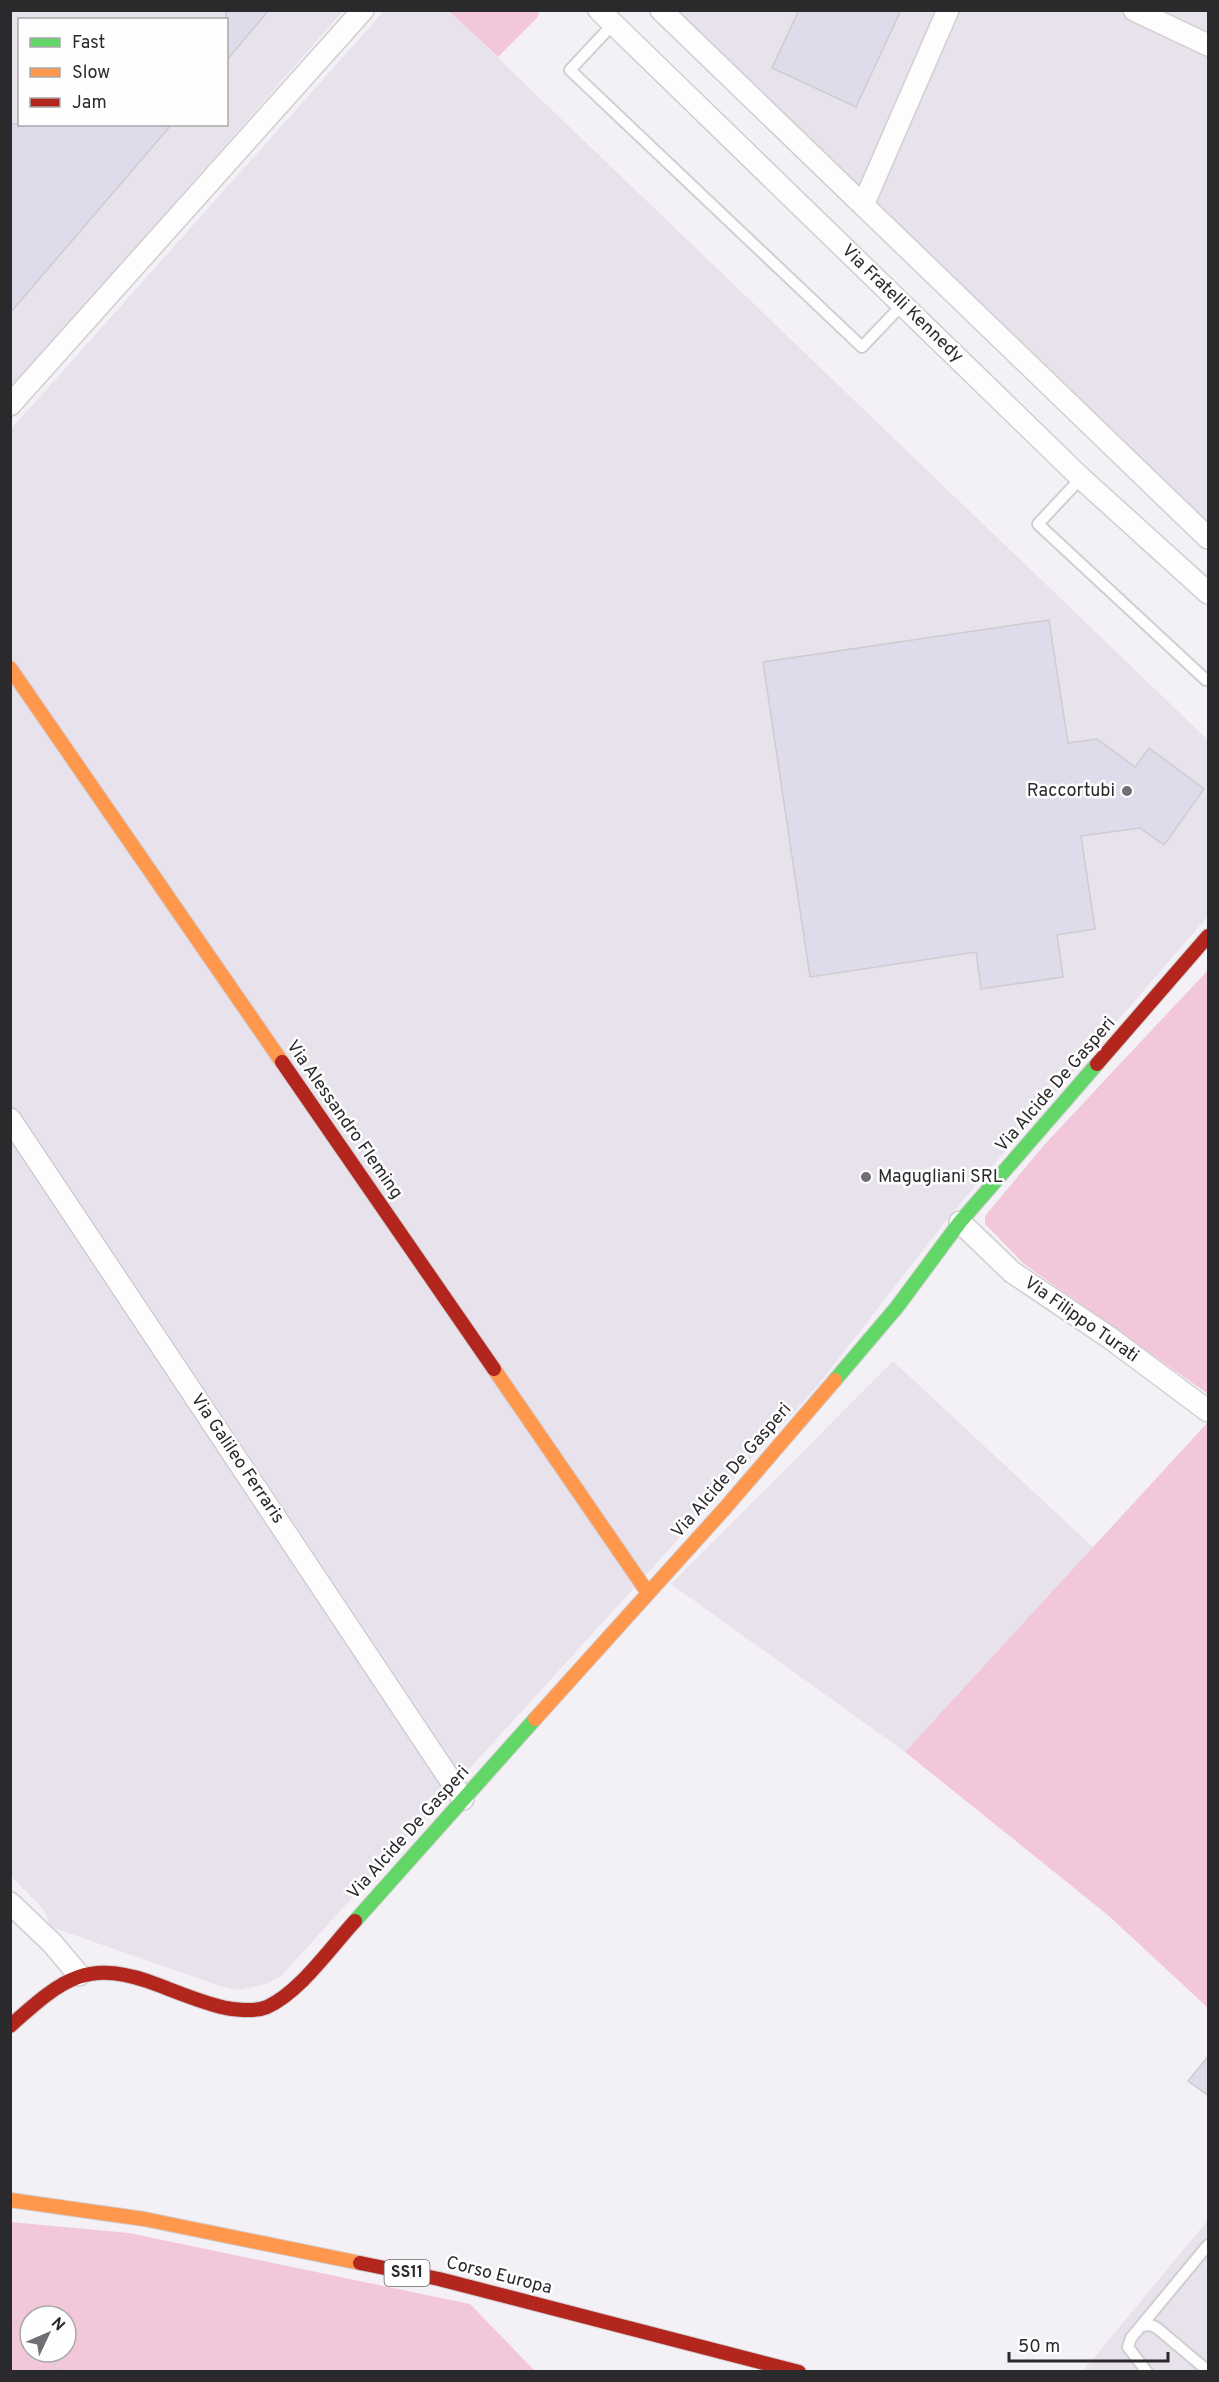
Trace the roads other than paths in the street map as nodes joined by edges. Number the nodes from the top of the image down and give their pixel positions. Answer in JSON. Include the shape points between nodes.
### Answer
{"nodes":[{"id":1,"x":363,"y":10,"type":"edge"},
{"id":2,"x":661,"y":10,"type":"edge"},
{"id":3,"x":948,"y":10,"type":"edge"},
{"id":4,"x":1134,"y":10,"type":"edge"},
{"id":5,"x":606,"y":17,"type":"edge"},
{"id":6,"x":1209,"y":45,"type":"edge"},
{"id":7,"x":863,"y":205,"type":"junction"},
{"id":8,"x":902,"y":305,"type":"junction"},
{"id":9,"x":10,"y":405,"type":"edge"},
{"id":10,"x":1081,"y":478,"type":"junction"},
{"id":11,"x":1209,"y":538,"type":"edge"},
{"id":12,"x":1209,"y":593,"type":"edge"},
{"id":13,"x":10,"y":668,"type":"edge"},
{"id":14,"x":1209,"y":679,"type":"edge"},
{"id":15,"x":1209,"y":936,"type":"edge"},
{"id":16,"x":10,"y":1119,"type":"edge"},
{"id":17,"x":960,"y":1222,"type":"junction"},
{"id":18,"x":1209,"y":1411,"type":"edge"},
{"id":19,"x":648,"y":1593,"type":"junction"},
{"id":20,"x":463,"y":1799,"type":"junction"},
{"id":21,"x":10,"y":1903,"type":"edge"},
{"id":22,"x":79,"y":1975,"type":"junction"},
{"id":23,"x":10,"y":2026,"type":"edge"},
{"id":24,"x":10,"y":2200,"type":"edge"},
{"id":25,"x":1209,"y":2245,"type":"edge"},
{"id":26,"x":1141,"y":2326,"type":"junction"},
{"id":27,"x":798,"y":2372,"type":"edge"},
{"id":28,"x":1147,"y":2372,"type":"edge"},
{"id":29,"x":1209,"y":2372,"type":"edge"}],
"edges":[{"from":1,"to":9,"type":"street"},
{"from":2,"to":7,"type":"street"},
{"from":3,"to":7,"type":"street"},
{"from":4,"to":6,"type":"street"},
{"from":5,"to":8,"type":"street","name":"Via Fratelli Kennedy"},
{"from":5,"to":8,"type":"lane","via":[[570,70],[862,348]]},
{"from":7,"to":11,"type":"street"},
{"from":8,"to":10,"type":"street","name":"Via Fratelli Kennedy"},
{"from":10,"to":12,"type":"street","name":"Via Fratelli Kennedy"},
{"from":10,"to":14,"type":"lane","via":[[1038,524]]},
{"from":13,"to":19,"type":"street","name":"Via Alessandro Fleming"},
{"from":15,"to":17,"type":"street","name":"Via Alcide De Gasperi"},
{"from":16,"to":20,"type":"street","name":"Via Galileo Ferraris"},
{"from":17,"to":18,"type":"street","name":"Via Filippo Turati","via":[[1012,1272]]},
{"from":17,"to":19,"type":"street","name":"Via Alcide De Gasperi","via":[[897,1307]]},
{"from":19,"to":20,"type":"street","name":"Via Alcide De Gasperi"},
{"from":20,"to":22,"type":"street","name":"Via Alcide De Gasperi","via":[[294,1987],[262,2009],[222,2008],[124,1974],[98,1971]]},
{"from":21,"to":22,"type":"street"},
{"from":22,"to":23,"type":"street","via":[[48,1994]]},
{"from":24,"to":27,"type":"street","name":"Corso Europa","number":"SS11","via":[[144,2219],[439,2279]]},
{"from":25,"to":26,"type":"lane"},
{"from":26,"to":28,"type":"lane","via":[[1128,2347]]},
{"from":26,"to":29,"type":"lane","via":[[1157,2328]]}]}
